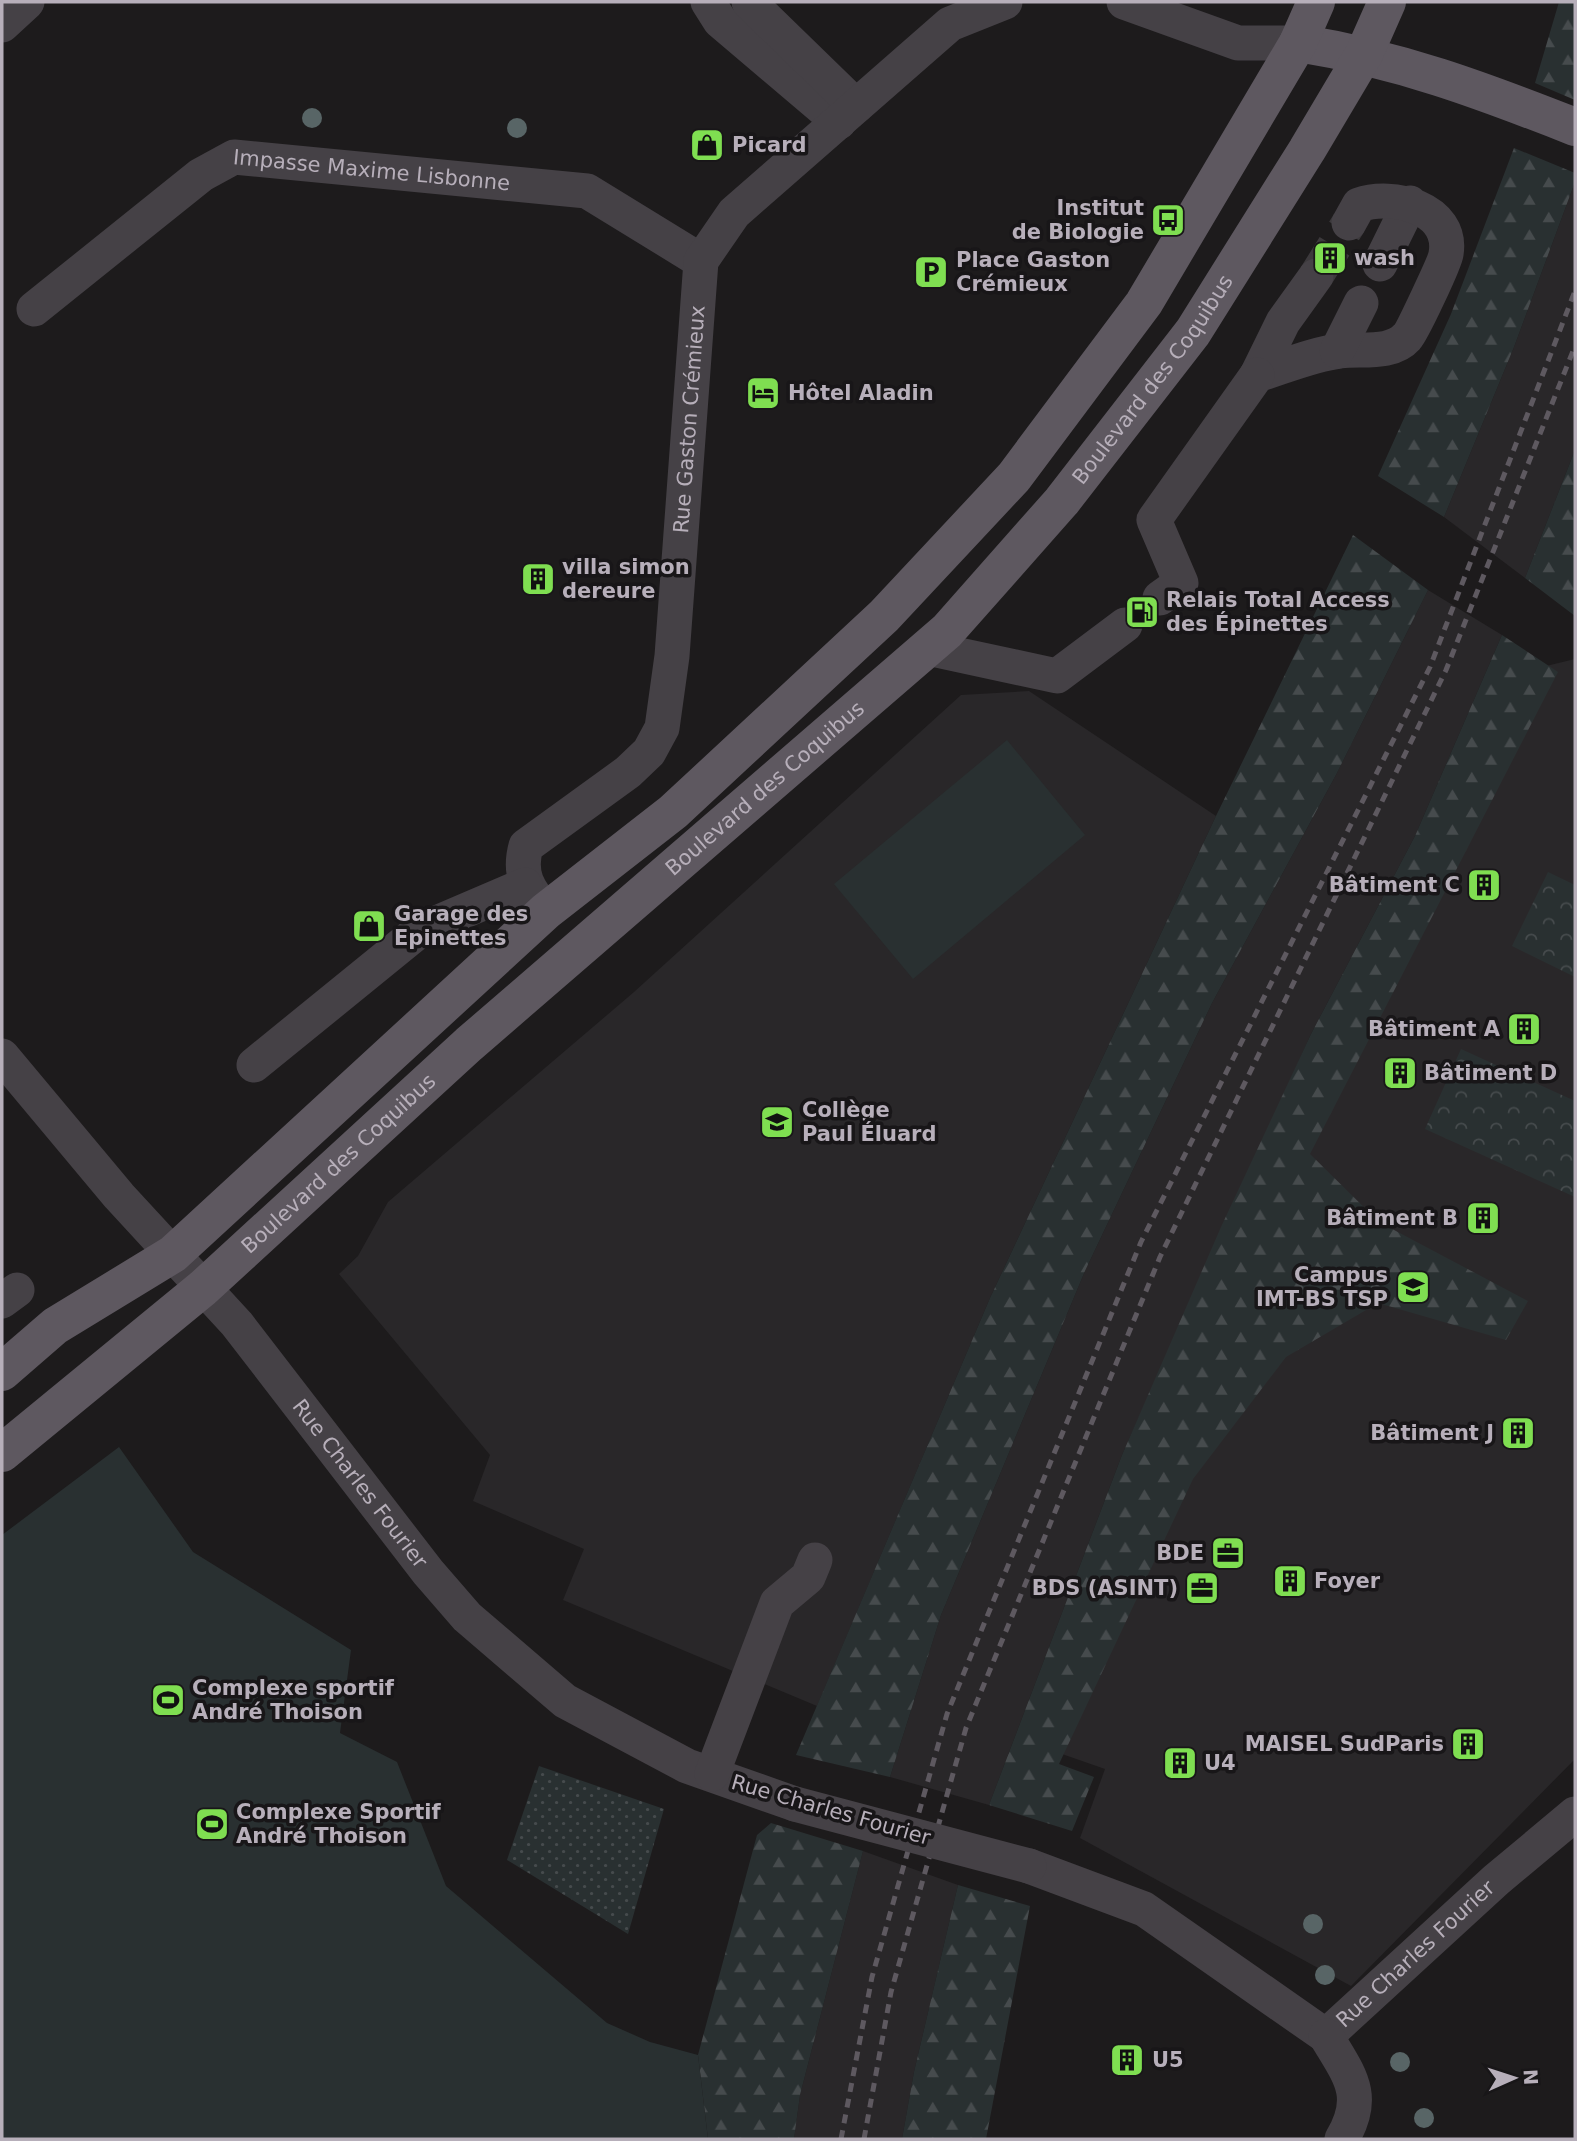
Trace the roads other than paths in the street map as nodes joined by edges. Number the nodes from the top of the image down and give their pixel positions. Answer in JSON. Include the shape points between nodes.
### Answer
{"nodes":[{"id":1,"x":27,"y":2,"type":"edge"},
{"id":2,"x":708,"y":2,"type":"edge"},
{"id":3,"x":749,"y":2,"type":"edge"},
{"id":4,"x":1005,"y":2,"type":"edge"},
{"id":5,"x":1124,"y":2,"type":"edge"},
{"id":6,"x":1316,"y":2,"type":"edge"},
{"id":7,"x":1387,"y":2,"type":"edge"},
{"id":8,"x":2,"y":25,"type":"edge"},
{"id":9,"x":1298,"y":43,"type":"junction"},
{"id":10,"x":1364,"y":54,"type":"junction"},
{"id":11,"x":847,"y":114,"type":"junction"},
{"id":12,"x":1575,"y":127,"type":"edge"},
{"id":13,"x":1410,"y":203,"type":"junction"},
{"id":14,"x":1349,"y":223,"type":"tunnel mouth"},
{"id":15,"x":701,"y":261,"type":"junction"},
{"id":16,"x":1380,"y":264,"type":"dead end"},
{"id":17,"x":1317,"y":276,"type":"tunnel mouth"},
{"id":18,"x":1361,"y":303,"type":"dead end"},
{"id":19,"x":34,"y":309,"type":"dead end"},
{"id":20,"x":1337,"y":351,"type":"junction"},
{"id":21,"x":1257,"y":375,"type":"junction"},
{"id":22,"x":1160,"y":598,"type":"dead end"},
{"id":23,"x":1125,"y":625,"type":"dead end"},
{"id":24,"x":927,"y":648,"type":"junction"},
{"id":25,"x":535,"y":898,"type":"junction"},
{"id":26,"x":2,"y":1056,"type":"edge"},
{"id":27,"x":254,"y":1065,"type":"dead end"},
{"id":28,"x":173,"y":1254,"type":"junction"},
{"id":29,"x":204,"y":1288,"type":"junction"},
{"id":30,"x":2,"y":1372,"type":"edge"},
{"id":31,"x":2,"y":1454,"type":"edge"},
{"id":32,"x":815,"y":1560,"type":"dead end"},
{"id":33,"x":712,"y":1774,"type":"junction"},
{"id":34,"x":1575,"y":1814,"type":"edge"},
{"id":35,"x":1326,"y":2036,"type":"junction"},
{"id":36,"x":1342,"y":2139,"type":"edge"}],
"edges":[{"from":1,"to":8,"type":"street"},
{"from":2,"to":11,"type":"street","via":[[720,21]]},
{"from":3,"to":11,"type":"street"},
{"from":4,"to":11,"type":"street","via":[[950,23]]},
{"from":5,"to":9,"type":"street","via":[[1238,43]]},
{"from":6,"to":9,"type":"main road","name":"Boulevard des Coquibus"},
{"from":7,"to":10,"type":"main road","name":"Boulevard des Coquibus"},
{"from":9,"to":10,"type":"main road"},
{"from":9,"to":25,"type":"main road","name":"Boulevard des Coquibus","via":[[1144,303],[1014,477],[884,616],[693,794]]},
{"from":10,"to":12,"type":"main road","via":[[1418,68]]},
{"from":10,"to":24,"type":"main road","name":"Boulevard des Coquibus","via":[[1194,332],[1062,501]]},
{"from":11,"to":15,"type":"street","via":[[734,213]]},
{"from":13,"to":14,"type":"street","via":[[1375,200],[1359,205]]},
{"from":13,"to":16,"type":"street"},
{"from":13,"to":20,"type":"street","via":[[1429,214],[1443,233],[1447,254],[1407,337],[1388,349]]},
{"from":15,"to":19,"type":"street","name":"Impasse Maxime Lisbonne","via":[[587,191],[234,157],[201,175]]},
{"from":15,"to":25,"type":"street","name":"Rue Gaston Crémieux","via":[[672,656],[662,728],[649,752],[628,772],[526,846],[522,863]]},
{"from":17,"to":21,"type":"street","via":[[1283,321]]},
{"from":18,"to":20,"type":"street"},
{"from":20,"to":21,"type":"street"},
{"from":21,"to":22,"type":"street","via":[[1154,520],[1181,583]]},
{"from":23,"to":24,"type":"street","via":[[1056,676]]},
{"from":24,"to":29,"type":"main road","name":"Boulevard des Coquibus","via":[[469,1044]]},
{"from":25,"to":27,"type":"street","via":[[420,930]]},
{"from":25,"to":28,"type":"main road","name":"Boulevard des Coquibus"},
{"from":26,"to":28,"type":"street","name":"Rue Charles Fourier"},
{"from":28,"to":29,"type":"street","name":"Rue Charles Fourier"},
{"from":28,"to":30,"type":"main road","name":"Boulevard des Coquibus","via":[[55,1326]]},
{"from":29,"to":31,"type":"main road","name":"Boulevard des Coquibus"},
{"from":29,"to":33,"type":"street","name":"Rue Charles Fourier","via":[[467,1616],[565,1700],[687,1766]]},
{"from":32,"to":33,"type":"street","via":[[808,1577],[777,1603]]},
{"from":33,"to":35,"type":"street","name":"Rue Charles Fourier","bridge":true,"via":[[795,1804],[1029,1866],[1144,1909]]},
{"from":34,"to":35,"type":"street","name":"Rue Charles Fourier"},
{"from":35,"to":36,"type":"street","via":[[1354,2085],[1355,2118]]}]}
